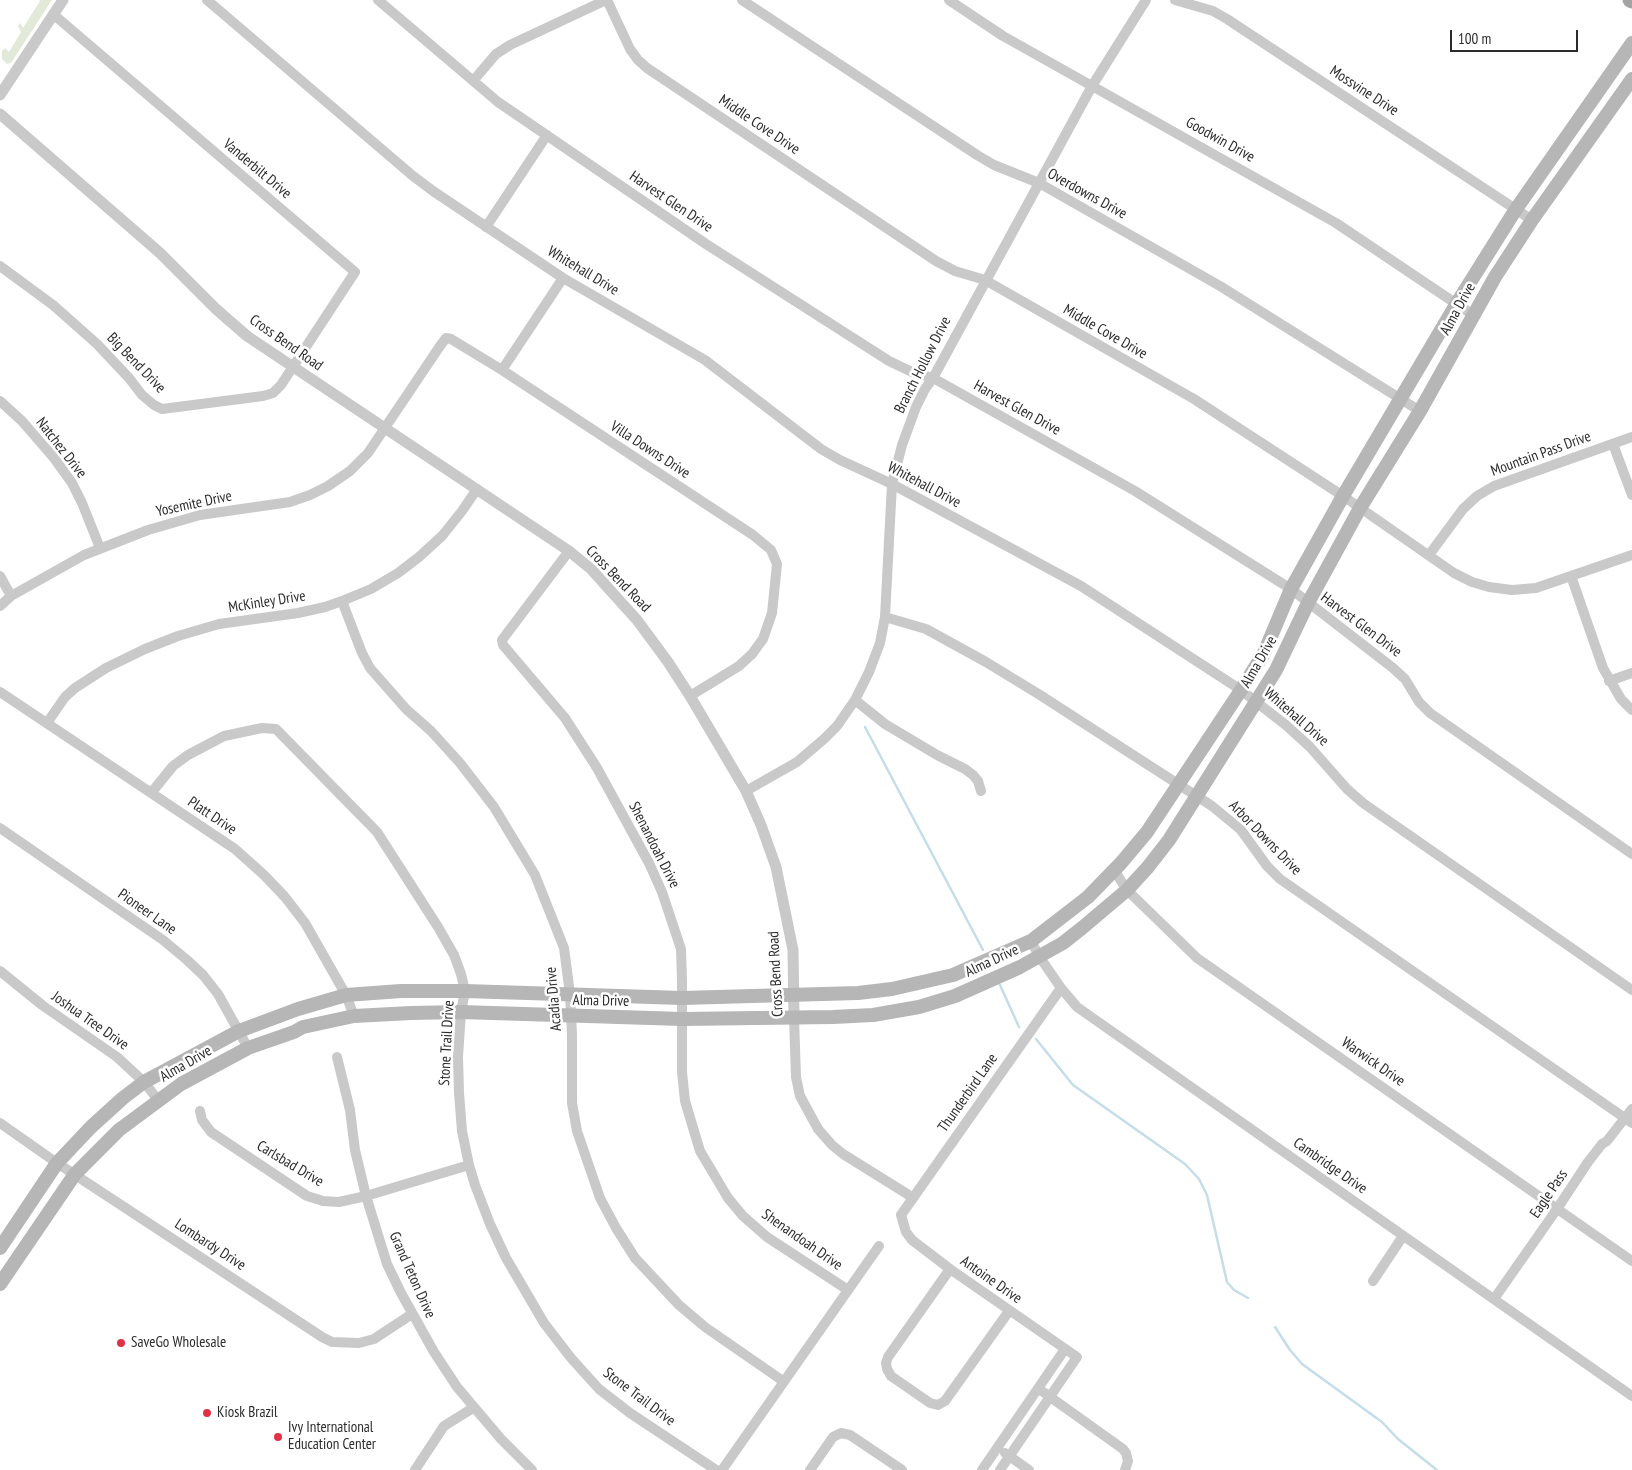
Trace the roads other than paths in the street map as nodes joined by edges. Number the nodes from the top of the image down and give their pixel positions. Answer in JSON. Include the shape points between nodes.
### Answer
{"nodes":[{"id":1,"x":63,"y":0,"type":"edge"},
{"id":2,"x":207,"y":0,"type":"edge"},
{"id":3,"x":378,"y":0,"type":"edge"},
{"id":4,"x":607,"y":0,"type":"edge"},
{"id":5,"x":742,"y":0,"type":"edge"},
{"id":6,"x":949,"y":0,"type":"edge"},
{"id":7,"x":1146,"y":0,"type":"edge"},
{"id":8,"x":1175,"y":0,"type":"edge"},
{"id":9,"x":53,"y":14,"type":"junction"},
{"id":10,"x":1632,"y":43,"type":"edge"},
{"id":11,"x":1632,"y":79,"type":"edge"},
{"id":12,"x":472,"y":81,"type":"junction"},
{"id":13,"x":1092,"y":86,"type":"junction"},
{"id":14,"x":0,"y":95,"type":"edge"},
{"id":15,"x":1592,"y":100,"type":"junction"},
{"id":16,"x":1609,"y":112,"type":"junction"},
{"id":17,"x":0,"y":114,"type":"edge"},
{"id":18,"x":547,"y":135,"type":"junction"},
{"id":19,"x":1039,"y":183,"type":"junction"},
{"id":20,"x":1516,"y":209,"type":"junction"},
{"id":21,"x":1532,"y":220,"type":"junction"},
{"id":22,"x":486,"y":227,"type":"junction"},
{"id":23,"x":0,"y":266,"type":"edge"},
{"id":24,"x":563,"y":278,"type":"junction"},
{"id":25,"x":985,"y":280,"type":"junction"},
{"id":26,"x":1457,"y":303,"type":"junction"},
{"id":27,"x":1473,"y":315,"type":"junction"},
{"id":28,"x":293,"y":367,"type":"junction"},
{"id":29,"x":502,"y":370,"type":"junction"},
{"id":30,"x":933,"y":378,"type":"junction"},
{"id":31,"x":1400,"y":398,"type":"junction"},
{"id":32,"x":0,"y":401,"type":"edge"},
{"id":33,"x":1420,"y":411,"type":"junction"},
{"id":34,"x":385,"y":428,"type":"junction"},
{"id":35,"x":1632,"y":437,"type":"edge"},
{"id":36,"x":1614,"y":444,"type":"junction"},
{"id":37,"x":892,"y":484,"type":"junction"},
{"id":38,"x":477,"y":489,"type":"junction"},
{"id":39,"x":1632,"y":495,"type":"edge"},
{"id":40,"x":1343,"y":496,"type":"junction"},
{"id":41,"x":1360,"y":508,"type":"junction"},
{"id":42,"x":100,"y":548,"type":"junction"},
{"id":43,"x":569,"y":551,"type":"junction"},
{"id":44,"x":1430,"y":555,"type":"junction"},
{"id":45,"x":1632,"y":555,"type":"edge"},
{"id":46,"x":0,"y":576,"type":"edge"},
{"id":47,"x":1571,"y":576,"type":"junction"},
{"id":48,"x":1291,"y":589,"type":"junction"},
{"id":49,"x":11,"y":596,"type":"junction"},
{"id":50,"x":342,"y":602,"type":"junction"},
{"id":51,"x":1308,"y":603,"type":"junction"},
{"id":52,"x":0,"y":606,"type":"edge"},
{"id":53,"x":885,"y":617,"type":"junction"},
{"id":54,"x":1632,"y":672,"type":"edge"},
{"id":55,"x":1609,"y":681,"type":"junction"},
{"id":56,"x":1241,"y":690,"type":"junction"},
{"id":57,"x":0,"y":692,"type":"edge"},
{"id":58,"x":690,"y":696,"type":"junction"},
{"id":59,"x":855,"y":700,"type":"junction"},
{"id":60,"x":1256,"y":701,"type":"junction"},
{"id":61,"x":1632,"y":710,"type":"edge"},
{"id":62,"x":47,"y":723,"type":"junction"},
{"id":63,"x":1178,"y":784,"type":"junction"},
{"id":64,"x":746,"y":791,"type":"junction"},
{"id":65,"x":981,"y":791,"type":"dead end"},
{"id":66,"x":152,"y":792,"type":"junction"},
{"id":67,"x":1196,"y":797,"type":"junction"},
{"id":68,"x":0,"y":828,"type":"edge"},
{"id":69,"x":1632,"y":854,"type":"edge"},
{"id":70,"x":1114,"y":870,"type":"junction"},
{"id":71,"x":1126,"y":890,"type":"junction"},
{"id":72,"x":1031,"y":941,"type":"junction"},
{"id":73,"x":1039,"y":956,"type":"junction"},
{"id":74,"x":0,"y":971,"type":"edge"},
{"id":75,"x":1062,"y":988,"type":"junction"},
{"id":76,"x":1632,"y":990,"type":"edge"},
{"id":77,"x":465,"y":991,"type":"junction"},
{"id":78,"x":570,"y":994,"type":"junction"},
{"id":79,"x":346,"y":995,"type":"junction"},
{"id":80,"x":794,"y":996,"type":"junction"},
{"id":81,"x":682,"y":998,"type":"junction"},
{"id":82,"x":461,"y":1012,"type":"junction"},
{"id":83,"x":354,"y":1016,"type":"junction"},
{"id":84,"x":571,"y":1016,"type":"junction"},
{"id":85,"x":794,"y":1018,"type":"junction"},
{"id":86,"x":682,"y":1019,"type":"junction"},
{"id":87,"x":239,"y":1031,"type":"junction"},
{"id":88,"x":248,"y":1048,"type":"junction"},
{"id":89,"x":337,"y":1057,"type":"dead end"},
{"id":90,"x":144,"y":1082,"type":"junction"},
{"id":91,"x":158,"y":1100,"type":"junction"},
{"id":92,"x":1632,"y":1109,"type":"edge"},
{"id":93,"x":200,"y":1111,"type":"dead end"},
{"id":94,"x":1629,"y":1121,"type":"edge"},
{"id":95,"x":0,"y":1124,"type":"edge"},
{"id":96,"x":57,"y":1163,"type":"junction"},
{"id":97,"x":469,"y":1165,"type":"junction"},
{"id":98,"x":75,"y":1174,"type":"junction"},
{"id":99,"x":366,"y":1196,"type":"junction"},
{"id":100,"x":912,"y":1197,"type":"junction"},
{"id":101,"x":1558,"y":1209,"type":"junction"},
{"id":102,"x":901,"y":1215,"type":"joint"},
{"id":103,"x":1404,"y":1236,"type":"junction"},
{"id":104,"x":879,"y":1246,"type":"dead end"},
{"id":105,"x":0,"y":1248,"type":"edge"},
{"id":106,"x":1632,"y":1261,"type":"edge"},
{"id":107,"x":950,"y":1269,"type":"junction"},
{"id":108,"x":1373,"y":1281,"type":"dead end"},
{"id":109,"x":0,"y":1284,"type":"edge"},
{"id":110,"x":848,"y":1290,"type":"junction"},
{"id":111,"x":1494,"y":1299,"type":"junction"},
{"id":112,"x":1010,"y":1311,"type":"junction"},
{"id":113,"x":412,"y":1314,"type":"junction"},
{"id":114,"x":1065,"y":1349,"type":"junction"},
{"id":115,"x":1052,"y":1369,"type":"junction"},
{"id":116,"x":1064,"y":1378,"type":"junction"},
{"id":117,"x":783,"y":1381,"type":"junction"},
{"id":118,"x":1039,"y":1389,"type":"junction"},
{"id":119,"x":1632,"y":1396,"type":"edge"},
{"id":120,"x":1051,"y":1397,"type":"junction"},
{"id":121,"x":473,"y":1408,"type":"junction"},
{"id":122,"x":1016,"y":1421,"type":"junction"},
{"id":123,"x":1028,"y":1430,"type":"junction"},
{"id":124,"x":998,"y":1448,"type":"junction"},
{"id":125,"x":1010,"y":1456,"type":"junction"},
{"id":126,"x":1126,"y":1465,"type":"edge"},
{"id":127,"x":812,"y":1468,"type":"edge"},
{"id":128,"x":415,"y":1470,"type":"edge"},
{"id":129,"x":532,"y":1470,"type":"edge"},
{"id":130,"x":716,"y":1470,"type":"edge"},
{"id":131,"x":722,"y":1470,"type":"edge"},
{"id":132,"x":902,"y":1470,"type":"edge"},
{"id":133,"x":982,"y":1470,"type":"edge"},
{"id":134,"x":1000,"y":1470,"type":"edge"},
{"id":135,"x":1028,"y":1470,"type":"edge"}],
"edges":[{"from":1,"to":9,"type":"street"},
{"from":2,"to":22,"type":"street","name":"Whitehall Drive","via":[[413,176]]},
{"from":3,"to":12,"type":"street","name":"Harvest Glen Drive"},
{"from":4,"to":12,"type":"street","via":[[496,54]]},
{"from":4,"to":25,"type":"street","name":"Middle Cove Drive","via":[[630,49],[647,68],[936,261],[954,271]]},
{"from":5,"to":19,"type":"street","name":"Overdowns Drive","via":[[977,156]]},
{"from":6,"to":13,"type":"street","name":"Goodwin Drive","via":[[1003,36]]},
{"from":7,"to":13,"type":"street","name":"Branch Hollow Drive"},
{"from":8,"to":20,"type":"street","name":"Mossvine Drive","via":[[1213,11]]},
{"from":9,"to":14,"type":"street"},
{"from":9,"to":28,"type":"street","name":"Vanderbilt Drive","via":[[355,272]]},
{"from":10,"to":15,"type":"main road","name":"Alma Drive"},
{"from":11,"to":16,"type":"main road","name":"Alma Drive"},
{"from":12,"to":18,"type":"street","name":"Harvest Glen Drive"},
{"from":13,"to":19,"type":"street","name":"Branch Hollow Drive"},
{"from":13,"to":26,"type":"street","name":"Goodwin Drive","via":[[1336,223]]},
{"from":15,"to":16,"type":"main road"},
{"from":15,"to":20,"type":"main road","name":"Alma Drive"},
{"from":16,"to":21,"type":"main road","name":"Alma Drive"},
{"from":17,"to":28,"type":"street","name":"Cross Bend Road","via":[[160,253],[247,336]]},
{"from":18,"to":22,"type":"street"},
{"from":18,"to":30,"type":"street","name":"Harvest Glen Drive","via":[[706,244],[889,361]]},
{"from":19,"to":25,"type":"street","name":"Branch Hollow Drive"},
{"from":19,"to":31,"type":"street","name":"Overdowns Drive","via":[[1220,286]]},
{"from":20,"to":21,"type":"street","name":"Mossvine Drive"},
{"from":20,"to":26,"type":"main road","name":"Alma Drive"},
{"from":21,"to":27,"type":"main road","name":"Alma Drive"},
{"from":22,"to":24,"type":"street","name":"Whitehall Drive"},
{"from":23,"to":28,"type":"street","name":"Big Bend Drive","via":[[53,305],[97,344],[142,395],[162,409],[263,396],[281,385]]},
{"from":24,"to":29,"type":"street"},
{"from":24,"to":37,"type":"street","name":"Whitehall Drive","via":[[705,360],[821,449]]},
{"from":25,"to":30,"type":"street","name":"Branch Hollow Drive"},
{"from":25,"to":40,"type":"street","name":"Middle Cove Drive","via":[[1194,399]]},
{"from":26,"to":27,"type":"street","name":"Goodwin Drive"},
{"from":26,"to":31,"type":"main road","name":"Alma Drive"},
{"from":27,"to":33,"type":"main road","name":"Alma Drive"},
{"from":28,"to":34,"type":"street","name":"Cross Bend Road"},
{"from":29,"to":34,"type":"street","name":"Villa Downs Drive","via":[[446,338]]},
{"from":29,"to":58,"type":"street","name":"Villa Downs Drive","via":[[771,550],[776,564],[772,613],[763,639],[739,666]]},
{"from":30,"to":37,"type":"street","name":"Branch Hollow Drive","via":[[916,407]]},
{"from":30,"to":48,"type":"street","name":"Harvest Glen Drive","via":[[1135,491]]},
{"from":31,"to":33,"type":"street","name":"Overdowns Drive"},
{"from":31,"to":40,"type":"main road","name":"Alma Drive"},
{"from":32,"to":42,"type":"street","name":"Natchez Drive","via":[[22,422],[72,483]]},
{"from":33,"to":41,"type":"main road","name":"Alma Drive"},
{"from":34,"to":38,"type":"street","name":"Cross Bend Road"},
{"from":34,"to":42,"type":"street","name":"Yosemite Drive","via":[[368,453],[350,471],[310,495],[290,502],[200,515]]},
{"from":35,"to":36,"type":"street","name":"Mountain Pass Drive"},
{"from":36,"to":39,"type":"street"},
{"from":36,"to":44,"type":"street","name":"Mountain Pass Drive","via":[[1494,486],[1477,496]]},
{"from":37,"to":53,"type":"street","name":"Branch Hollow Drive"},
{"from":37,"to":56,"type":"street","name":"Whitehall Drive","via":[[1081,586]]},
{"from":38,"to":43,"type":"street","name":"Cross Bend Road"},
{"from":38,"to":50,"type":"street","name":"McKinley Drive","via":[[442,536],[419,557],[371,589]]},
{"from":40,"to":41,"type":"street","name":"Middle Cove Drive"},
{"from":40,"to":48,"type":"main road","name":"Alma Drive"},
{"from":41,"to":44,"type":"street","name":"Middle Cove Drive"},
{"from":41,"to":51,"type":"main road","name":"Alma Drive"},
{"from":42,"to":49,"type":"street","name":"Yosemite Drive"},
{"from":43,"to":58,"type":"street","name":"Cross Bend Road","via":[[591,569],[637,620]]},
{"from":43,"to":81,"type":"street","name":"Shenandoah Drive","via":[[502,640],[503,645],[565,718],[649,863],[681,949]]},
{"from":44,"to":47,"type":"street","name":"Middle Cove Drive","via":[[1454,573],[1489,587],[1512,590],[1536,588]]},
{"from":45,"to":47,"type":"street","name":"Middle Cove Drive"},
{"from":46,"to":49,"type":"street"},
{"from":47,"to":55,"type":"street"},
{"from":48,"to":51,"type":"street","name":"Harvest Glen Drive"},
{"from":48,"to":56,"type":"main road","name":"Alma Drive","via":[[1264,653]]},
{"from":49,"to":52,"type":"street","name":"Yosemite Drive"},
{"from":50,"to":62,"type":"street","name":"McKinley Drive","via":[[298,613],[220,624],[145,649],[75,688]]},
{"from":50,"to":78,"type":"street","name":"Acadia Drive","via":[[370,668],[460,763],[494,807],[535,875],[564,948]]},
{"from":51,"to":60,"type":"main road","name":"Alma Drive","via":[[1276,670]]},
{"from":51,"to":69,"type":"street","name":"Harvest Glen Drive","via":[[1393,668],[1430,713]]},
{"from":53,"to":59,"type":"street","name":"Branch Hollow Drive","via":[[870,672]]},
{"from":53,"to":63,"type":"street","name":"Arbor Downs Drive","via":[[926,629],[986,662]]},
{"from":54,"to":55,"type":"street"},
{"from":55,"to":61,"type":"street"},
{"from":56,"to":60,"type":"street","name":"Whitehall Drive"},
{"from":56,"to":63,"type":"main road","name":"Alma Drive"},
{"from":57,"to":62,"type":"street","name":"Platt Drive"},
{"from":58,"to":64,"type":"street","name":"Cross Bend Road"},
{"from":59,"to":64,"type":"street","name":"Branch Hollow Drive","via":[[837,726],[817,746],[797,762]]},
{"from":59,"to":65,"type":"street","via":[[885,724],[965,769],[978,781]]},
{"from":60,"to":67,"type":"main road","name":"Alma Drive"},
{"from":60,"to":76,"type":"street","name":"Whitehall Drive","via":[[1310,747],[1347,789],[1364,803]]},
{"from":62,"to":66,"type":"street","name":"Platt Drive"},
{"from":63,"to":67,"type":"street","name":"Arbor Downs Drive"},
{"from":63,"to":70,"type":"main road","name":"Alma Drive","via":[[1147,832]]},
{"from":64,"to":80,"type":"street","name":"Cross Bend Road","via":[[776,867],[793,950]]},
{"from":66,"to":77,"type":"street","name":"Stone Trail Drive","via":[[173,766],[224,736],[262,728],[276,730],[377,832],[450,948]]},
{"from":66,"to":79,"type":"street","name":"Platt Drive","via":[[235,849],[270,881],[305,923]]},
{"from":67,"to":71,"type":"main road","name":"Alma Drive","via":[[1164,847]]},
{"from":67,"to":94,"type":"street","name":"Arbor Downs Drive","via":[[1241,830],[1280,879]]},
{"from":68,"to":87,"type":"street","name":"Pioneer Lane","via":[[187,960],[218,994]]},
{"from":70,"to":71,"type":"street","name":"Warwick Drive"},
{"from":70,"to":72,"type":"main road","name":"Alma Drive","via":[[1088,897]]},
{"from":71,"to":73,"type":"main road","name":"Alma Drive","via":[[1069,938]]},
{"from":71,"to":101,"type":"street","name":"Warwick Drive","via":[[1197,958]]},
{"from":72,"to":73,"type":"street","name":"Cambridge Drive"},
{"from":72,"to":80,"type":"main road","name":"Alma Drive","via":[[953,975],[920,983],[858,993]]},
{"from":73,"to":75,"type":"street","name":"Cambridge Drive"},
{"from":73,"to":85,"type":"main road","name":"Alma Drive","via":[[971,989],[919,1007],[873,1015]]},
{"from":74,"to":90,"type":"street","name":"Joshua Tree Drive"},
{"from":75,"to":100,"type":"street","name":"Thunderbird Lane"},
{"from":75,"to":103,"type":"street","name":"Cambridge Drive","via":[[1077,1007]]},
{"from":77,"to":78,"type":"main road","name":"Alma Drive"},
{"from":77,"to":79,"type":"main road","name":"Alma Drive"},
{"from":77,"to":82,"type":"street","name":"Stone Trail Drive"},
{"from":78,"to":81,"type":"main road","name":"Alma Drive"},
{"from":78,"to":84,"type":"street","name":"Acadia Drive"},
{"from":79,"to":83,"type":"street","name":"Platt Drive"},
{"from":79,"to":87,"type":"main road","name":"Alma Drive"},
{"from":80,"to":81,"type":"main road","name":"Alma Drive"},
{"from":80,"to":85,"type":"street","name":"Cross Bend Road"},
{"from":81,"to":86,"type":"street","name":"Shenandoah Drive"},
{"from":82,"to":83,"type":"main road","name":"Alma Drive"},
{"from":82,"to":84,"type":"main road","name":"Alma Drive"},
{"from":82,"to":97,"type":"street","name":"Stone Trail Drive","via":[[459,1093]]},
{"from":83,"to":88,"type":"main road","name":"Alma Drive","via":[[303,1027]]},
{"from":84,"to":86,"type":"main road","name":"Alma Drive"},
{"from":84,"to":117,"type":"street","name":"Acadia Drive","via":[[572,1103],[577,1131],[600,1198],[616,1228],[635,1258],[679,1305]]},
{"from":85,"to":86,"type":"main road","name":"Alma Drive"},
{"from":85,"to":100,"type":"street","name":"Cross Bend Road","via":[[798,1087],[818,1129],[843,1154]]},
{"from":86,"to":110,"type":"street","name":"Shenandoah Drive","via":[[685,1101],[700,1151],[713,1175],[743,1216],[767,1237]]},
{"from":87,"to":88,"type":"street","name":"Pioneer Lane"},
{"from":87,"to":90,"type":"main road","name":"Alma Drive"},
{"from":88,"to":91,"type":"main road","name":"Alma Drive"},
{"from":89,"to":99,"type":"street","name":"Grand Teton Drive"},
{"from":90,"to":91,"type":"street","name":"Joshua Tree Drive"},
{"from":90,"to":96,"type":"main road","name":"Alma Drive","via":[[107,1111]]},
{"from":91,"to":98,"type":"main road","name":"Alma Drive","via":[[118,1130]]},
{"from":92,"to":94,"type":"street","name":"Eagle Pass"},
{"from":93,"to":99,"type":"street","name":"Carlsbad Drive","via":[[211,1132],[308,1196],[339,1202]]},
{"from":94,"to":101,"type":"street","name":"Eagle Pass","via":[[1588,1162]]},
{"from":95,"to":96,"type":"street","name":"Lombardy Drive"},
{"from":96,"to":98,"type":"street","name":"Lombardy Drive"},
{"from":96,"to":105,"type":"main road","name":"Alma Drive"},
{"from":97,"to":99,"type":"street","name":"Carlsbad Drive"},
{"from":97,"to":130,"type":"street","name":"Stone Trail Drive","via":[[506,1258],[544,1323],[571,1358],[599,1389],[630,1413]]},
{"from":98,"to":109,"type":"main road","name":"Alma Drive"},
{"from":98,"to":113,"type":"street","name":"Lombardy Drive","via":[[332,1342],[359,1343],[374,1339]]},
{"from":99,"to":113,"type":"street","name":"Grand Teton Drive","via":[[387,1264]]},
{"from":100,"to":102,"type":"street","name":"Thunderbird Lane"},
{"from":101,"to":106,"type":"street","name":"Warwick Drive"},
{"from":101,"to":111,"type":"street","name":"Eagle Pass"},
{"from":102,"to":107,"type":"street","name":"Antoine Drive","via":[[912,1240]]},
{"from":103,"to":108,"type":"street"},
{"from":103,"to":111,"type":"street","name":"Cambridge Drive"},
{"from":104,"to":110,"type":"street"},
{"from":107,"to":112,"type":"street","name":"Antoine Drive"},
{"from":107,"to":112,"type":"street","via":[[888,1357],[886,1363],[891,1376],[930,1403],[938,1405],[945,1402]]},
{"from":110,"to":117,"type":"street"},
{"from":111,"to":119,"type":"street","name":"Cambridge Drive"},
{"from":112,"to":114,"type":"street","name":"Antoine Drive"},
{"from":113,"to":121,"type":"street","name":"Grand Teton Drive"},
{"from":114,"to":115,"type":"street"},
{"from":114,"to":116,"type":"street","name":"Antoine Drive","via":[[1078,1357]]},
{"from":115,"to":116,"type":"street"},
{"from":115,"to":118,"type":"street"},
{"from":116,"to":120,"type":"street"},
{"from":117,"to":131,"type":"street"},
{"from":118,"to":120,"type":"street"},
{"from":118,"to":122,"type":"street"},
{"from":120,"to":123,"type":"street"},
{"from":120,"to":126,"type":"street","via":[[1123,1450]]},
{"from":121,"to":128,"type":"street","via":[[444,1426]]},
{"from":121,"to":129,"type":"street","name":"Grand Teton Drive"},
{"from":122,"to":123,"type":"street"},
{"from":122,"to":124,"type":"street"},
{"from":123,"to":125,"type":"street"},
{"from":124,"to":125,"type":"street"},
{"from":124,"to":133,"type":"street"},
{"from":125,"to":134,"type":"street"},
{"from":125,"to":135,"type":"street"},
{"from":127,"to":132,"type":"street","via":[[833,1437],[841,1433],[850,1435]]}]}
